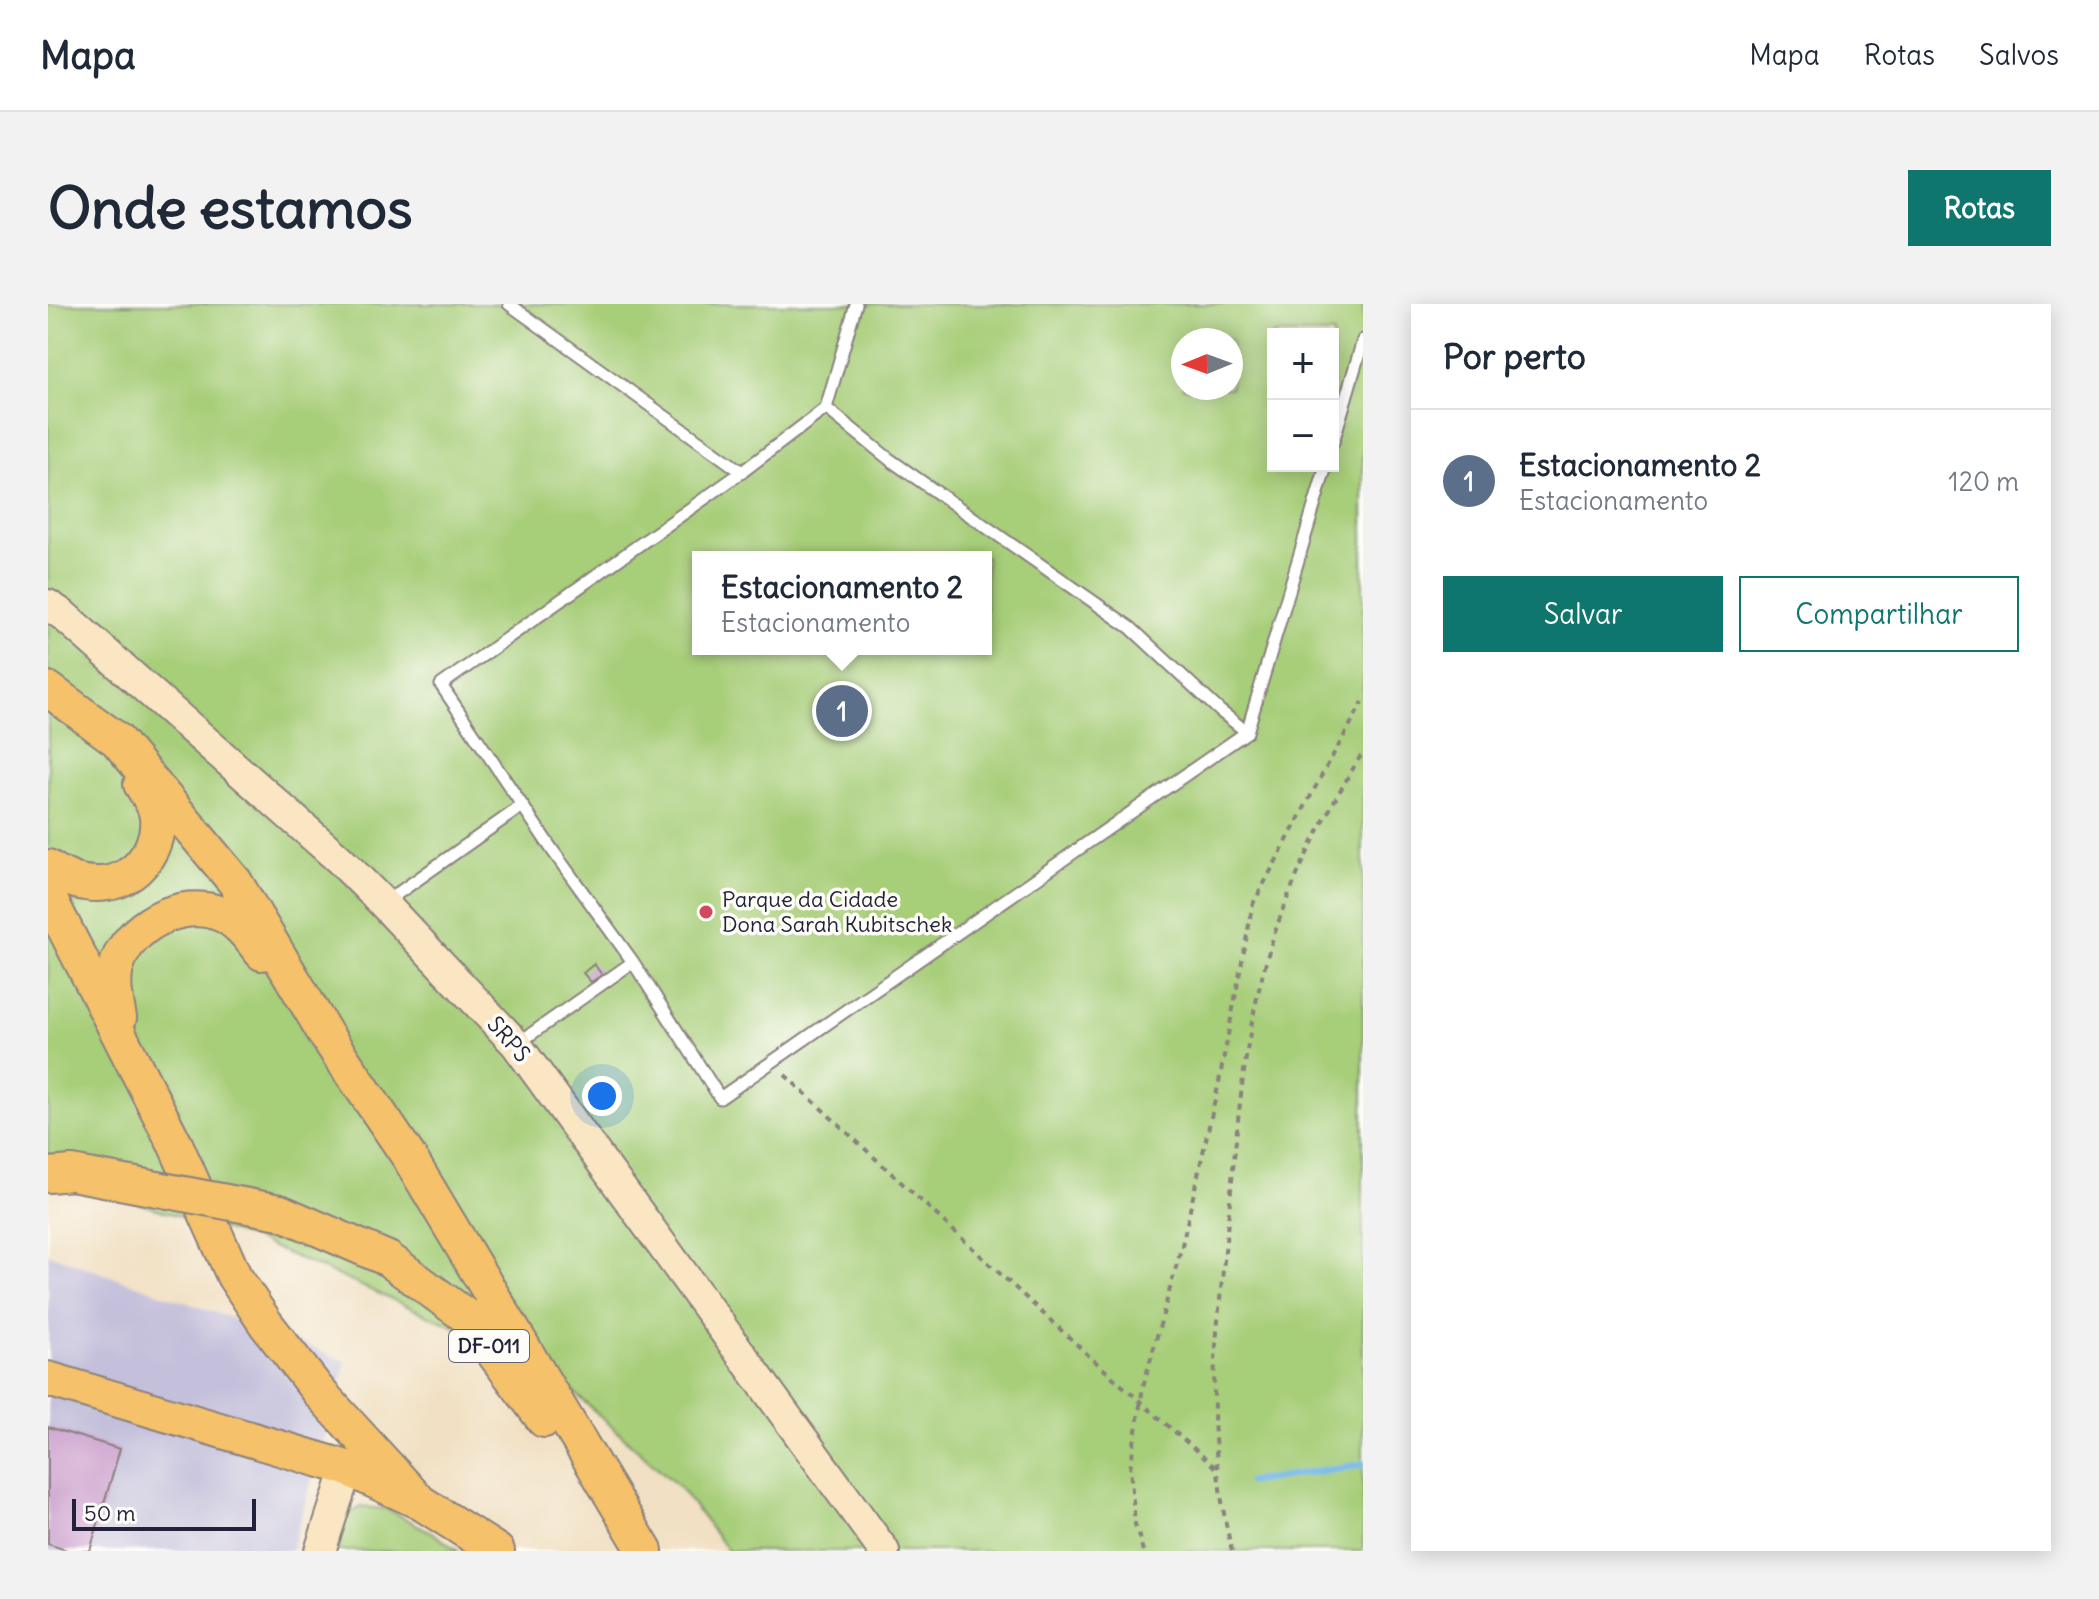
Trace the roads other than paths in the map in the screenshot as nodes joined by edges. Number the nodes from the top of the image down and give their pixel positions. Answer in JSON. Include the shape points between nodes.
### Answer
{"nodes":[{"id":1,"x":509,"y":304,"type":"edge"},
{"id":2,"x":856,"y":304,"type":"edge"},
{"id":3,"x":1363,"y":340,"type":"edge"},
{"id":4,"x":826,"y":408,"type":"junction"},
{"id":5,"x":1339,"y":422,"type":"edge"},
{"id":6,"x":742,"y":472,"type":"junction"},
{"id":7,"x":1324,"y":472,"type":"edge"},
{"id":8,"x":48,"y":605,"type":"edge"},
{"id":9,"x":48,"y":689,"type":"edge"},
{"id":10,"x":1247,"y":732,"type":"junction"},
{"id":11,"x":117,"y":740,"type":"junction"},
{"id":12,"x":522,"y":806,"type":"junction"},
{"id":13,"x":48,"y":867,"type":"edge"},
{"id":14,"x":48,"y":896,"type":"edge"},
{"id":15,"x":383,"y":903,"type":"junction"},
{"id":16,"x":633,"y":962,"type":"junction"},
{"id":17,"x":326,"y":1035,"type":"junction"},
{"id":18,"x":123,"y":1038,"type":"junction"},
{"id":19,"x":516,"y":1044,"type":"junction"},
{"id":20,"x":60,"y":1174,"type":"edge"},
{"id":21,"x":48,"y":1379,"type":"edge"},
{"id":22,"x":347,"y":1468,"type":"junction"},
{"id":23,"x":420,"y":1502,"type":"junction"},
{"id":24,"x":320,"y":1551,"type":"edge"},
{"id":25,"x":497,"y":1551,"type":"edge"},
{"id":26,"x":636,"y":1551,"type":"edge"},
{"id":27,"x":645,"y":1551,"type":"edge"},
{"id":28,"x":884,"y":1551,"type":"edge"}],
"edges":[{"from":1,"to":6,"type":"lane"},
{"from":2,"to":4,"type":"lane"},
{"from":3,"to":5,"type":"lane"},
{"from":4,"to":6,"type":"lane"},
{"from":4,"to":10,"type":"lane","via":[[889,459],[1131,628]]},
{"from":6,"to":12,"type":"lane","via":[[441,685]]},
{"from":7,"to":10,"type":"lane"},
{"from":8,"to":15,"type":"main road","name":"SRPS"},
{"from":9,"to":11,"type":"main road"},
{"from":10,"to":16,"type":"lane","via":[[720,1098]]},
{"from":11,"to":13,"type":"main road","via":[[156,811],[156,837],[146,857],[133,873],[113,883],[72,880]]},
{"from":11,"to":17,"type":"main road","via":[[235,882]]},
{"from":12,"to":15,"type":"lane"},
{"from":12,"to":16,"type":"lane"},
{"from":14,"to":18,"type":"main road"},
{"from":15,"to":19,"type":"main road","name":"SRPS"},
{"from":16,"to":19,"type":"lane"},
{"from":17,"to":18,"type":"main road","via":[[242,928],[220,913],[196,910],[159,919],[124,947],[114,979]]},
{"from":17,"to":27,"type":"main road","via":[[409,1157]]},
{"from":18,"to":23,"type":"main road","via":[[247,1297],[319,1392]]},
{"from":19,"to":28,"type":"main road","name":"SRPS"},
{"from":20,"to":26,"type":"main road","number":"DF-011","bridge":true,"via":[[280,1212],[388,1259],[466,1316]]},
{"from":21,"to":22,"type":"main road"},
{"from":22,"to":23,"type":"main road"},
{"from":22,"to":24,"type":"main road"},
{"from":23,"to":25,"type":"main road"}]}
